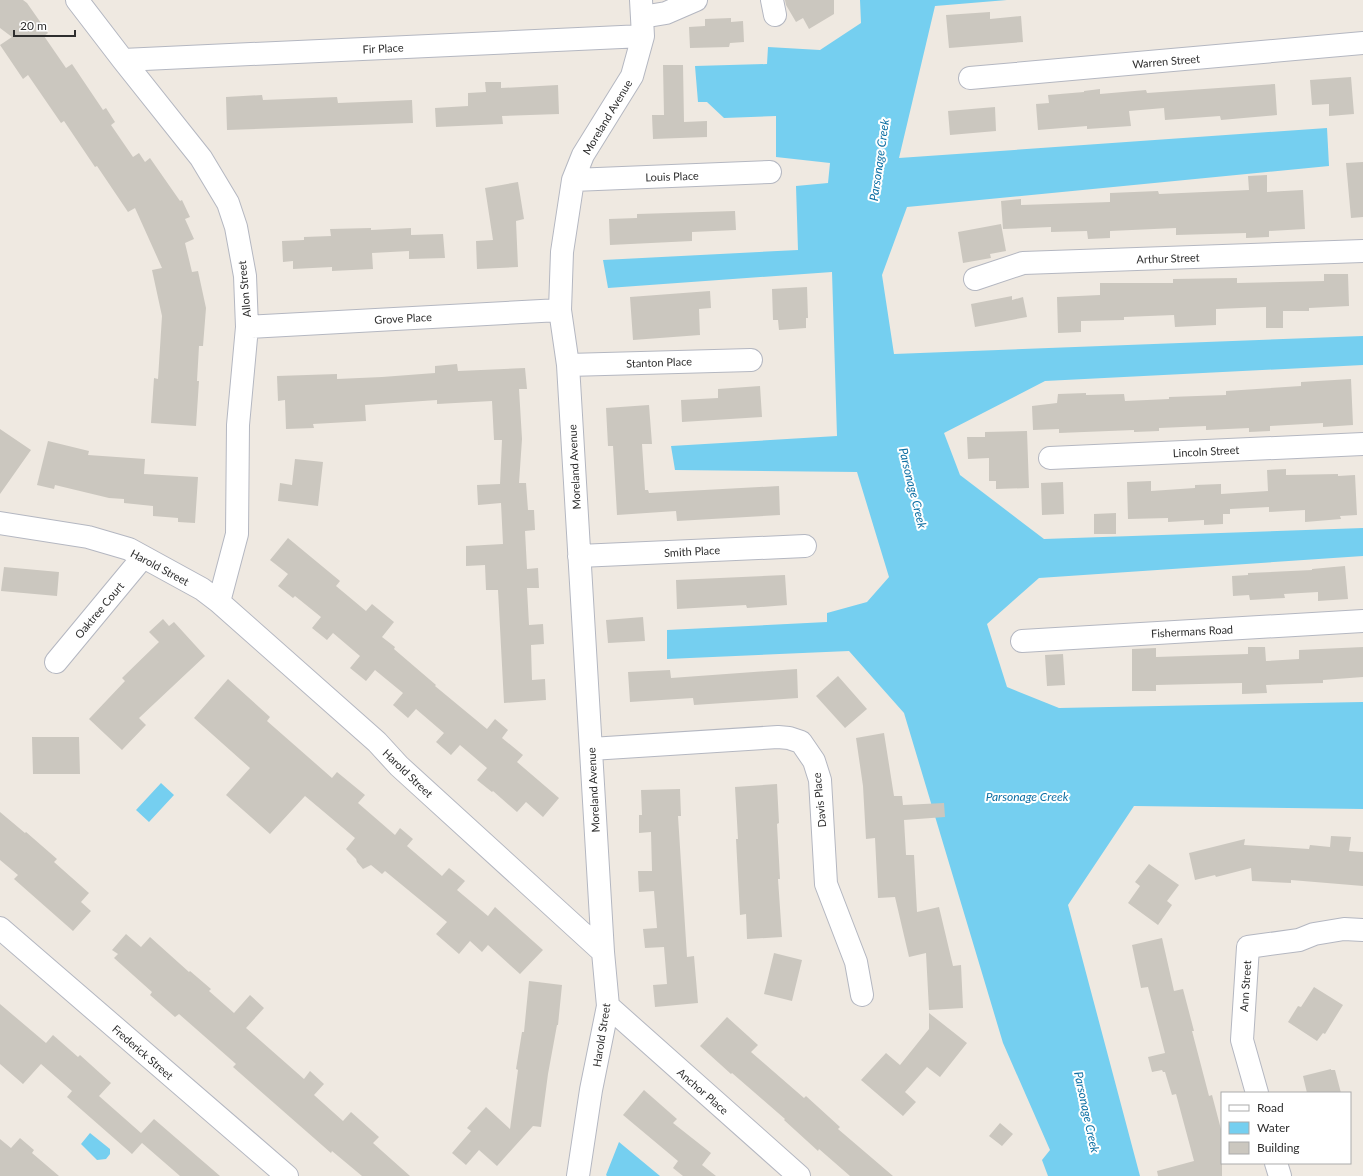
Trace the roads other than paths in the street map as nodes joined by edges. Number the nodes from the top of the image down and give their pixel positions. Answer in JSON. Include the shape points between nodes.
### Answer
{"nodes":[{"id":1,"x":77,"y":0,"type":"edge"},
{"id":2,"x":696,"y":0,"type":"edge"},
{"id":3,"x":642,"y":18,"type":"edge"},
{"id":4,"x":1363,"y":43,"type":"edge"},
{"id":5,"x":123,"y":60,"type":"junction"},
{"id":6,"x":970,"y":78,"type":"dead end"},
{"id":7,"x":770,"y":172,"type":"dead end"},
{"id":8,"x":573,"y":180,"type":"junction"},
{"id":9,"x":1363,"y":251,"type":"edge"},
{"id":10,"x":975,"y":279,"type":"dead end"},
{"id":11,"x":560,"y":310,"type":"junction"},
{"id":12,"x":247,"y":327,"type":"junction"},
{"id":13,"x":751,"y":360,"type":"dead end"},
{"id":14,"x":568,"y":365,"type":"junction"},
{"id":15,"x":1363,"y":444,"type":"edge"},
{"id":16,"x":1050,"y":458,"type":"dead end"},
{"id":17,"x":0,"y":523,"type":"edge"},
{"id":18,"x":805,"y":546,"type":"dead end"},
{"id":19,"x":579,"y":556,"type":"junction"},
{"id":20,"x":143,"y":557,"type":"junction"},
{"id":21,"x":219,"y":602,"type":"junction"},
{"id":22,"x":1363,"y":620,"type":"edge"},
{"id":23,"x":1022,"y":641,"type":"dead end"},
{"id":24,"x":56,"y":662,"type":"dead end"},
{"id":25,"x":591,"y":749,"type":"junction"},
{"id":26,"x":0,"y":928,"type":"edge"},
{"id":27,"x":1363,"y":930,"type":"edge"},
{"id":28,"x":603,"y":952,"type":"junction"},
{"id":29,"x":862,"y":995,"type":"dead end"},
{"id":30,"x":608,"y":1006,"type":"junction"},
{"id":31,"x":1257,"y":1092,"type":"edge"},
{"id":32,"x":1276,"y":1164,"type":"edge"},
{"id":33,"x":287,"y":1176,"type":"edge"},
{"id":34,"x":578,"y":1176,"type":"edge"},
{"id":35,"x":799,"y":1176,"type":"edge"},
{"id":36,"x":1280,"y":1176,"type":"edge"}],
"edges":[{"from":1,"to":5,"type":"street","name":"Allon Street"},
{"from":2,"to":3,"type":"street","name":"Fir Place"},
{"from":3,"to":5,"type":"street","name":"Fir Place"},
{"from":3,"to":8,"type":"street","name":"Moreland Avenue","via":[[632,76],[583,155]]},
{"from":4,"to":6,"type":"street","name":"Warren Street"},
{"from":5,"to":12,"type":"street","name":"Allon Street","via":[[202,158],[228,203],[236,227],[245,276]]},
{"from":7,"to":8,"type":"street","name":"Louis Place"},
{"from":8,"to":11,"type":"street","name":"Moreland Avenue","via":[[562,252]]},
{"from":9,"to":10,"type":"street","name":"Arthur Street","via":[[1023,263]]},
{"from":11,"to":12,"type":"street","name":"Grove Place"},
{"from":11,"to":14,"type":"street","name":"Moreland Avenue"},
{"from":12,"to":21,"type":"street","name":"Allon Street","via":[[238,425],[237,534]]},
{"from":13,"to":14,"type":"street","name":"Stanton Place"},
{"from":14,"to":19,"type":"street","name":"Moreland Avenue"},
{"from":15,"to":16,"type":"street","name":"Lincoln Street"},
{"from":17,"to":20,"type":"street","name":"Harold Street","via":[[88,537]]},
{"from":18,"to":19,"type":"street","name":"Smith Place"},
{"from":19,"to":25,"type":"street","name":"Moreland Avenue"},
{"from":20,"to":21,"type":"street","name":"Harold Street","via":[[202,589]]},
{"from":20,"to":24,"type":"street","name":"Oaktree Court"},
{"from":21,"to":28,"type":"street","name":"Harold Street","via":[[377,742]]},
{"from":22,"to":23,"type":"street","name":"Fishermans Road"},
{"from":25,"to":28,"type":"street","name":"Moreland Avenue"},
{"from":25,"to":29,"type":"street","name":"Davis Place","via":[[778,737],[801,742],[814,761],[820,780],[826,884],[856,962]]},
{"from":26,"to":33,"type":"street","name":"Frederick Street"},
{"from":27,"to":31,"type":"street","name":"Ann Street","via":[[1344,929],[1314,934],[1298,940],[1248,947],[1242,1040]]},
{"from":28,"to":30,"type":"street","name":"Harold Street"},
{"from":30,"to":34,"type":"street","name":"Harold Street","via":[[591,1090]]},
{"from":30,"to":35,"type":"street","name":"Anchor Place"},
{"from":32,"to":36,"type":"street"}]}
